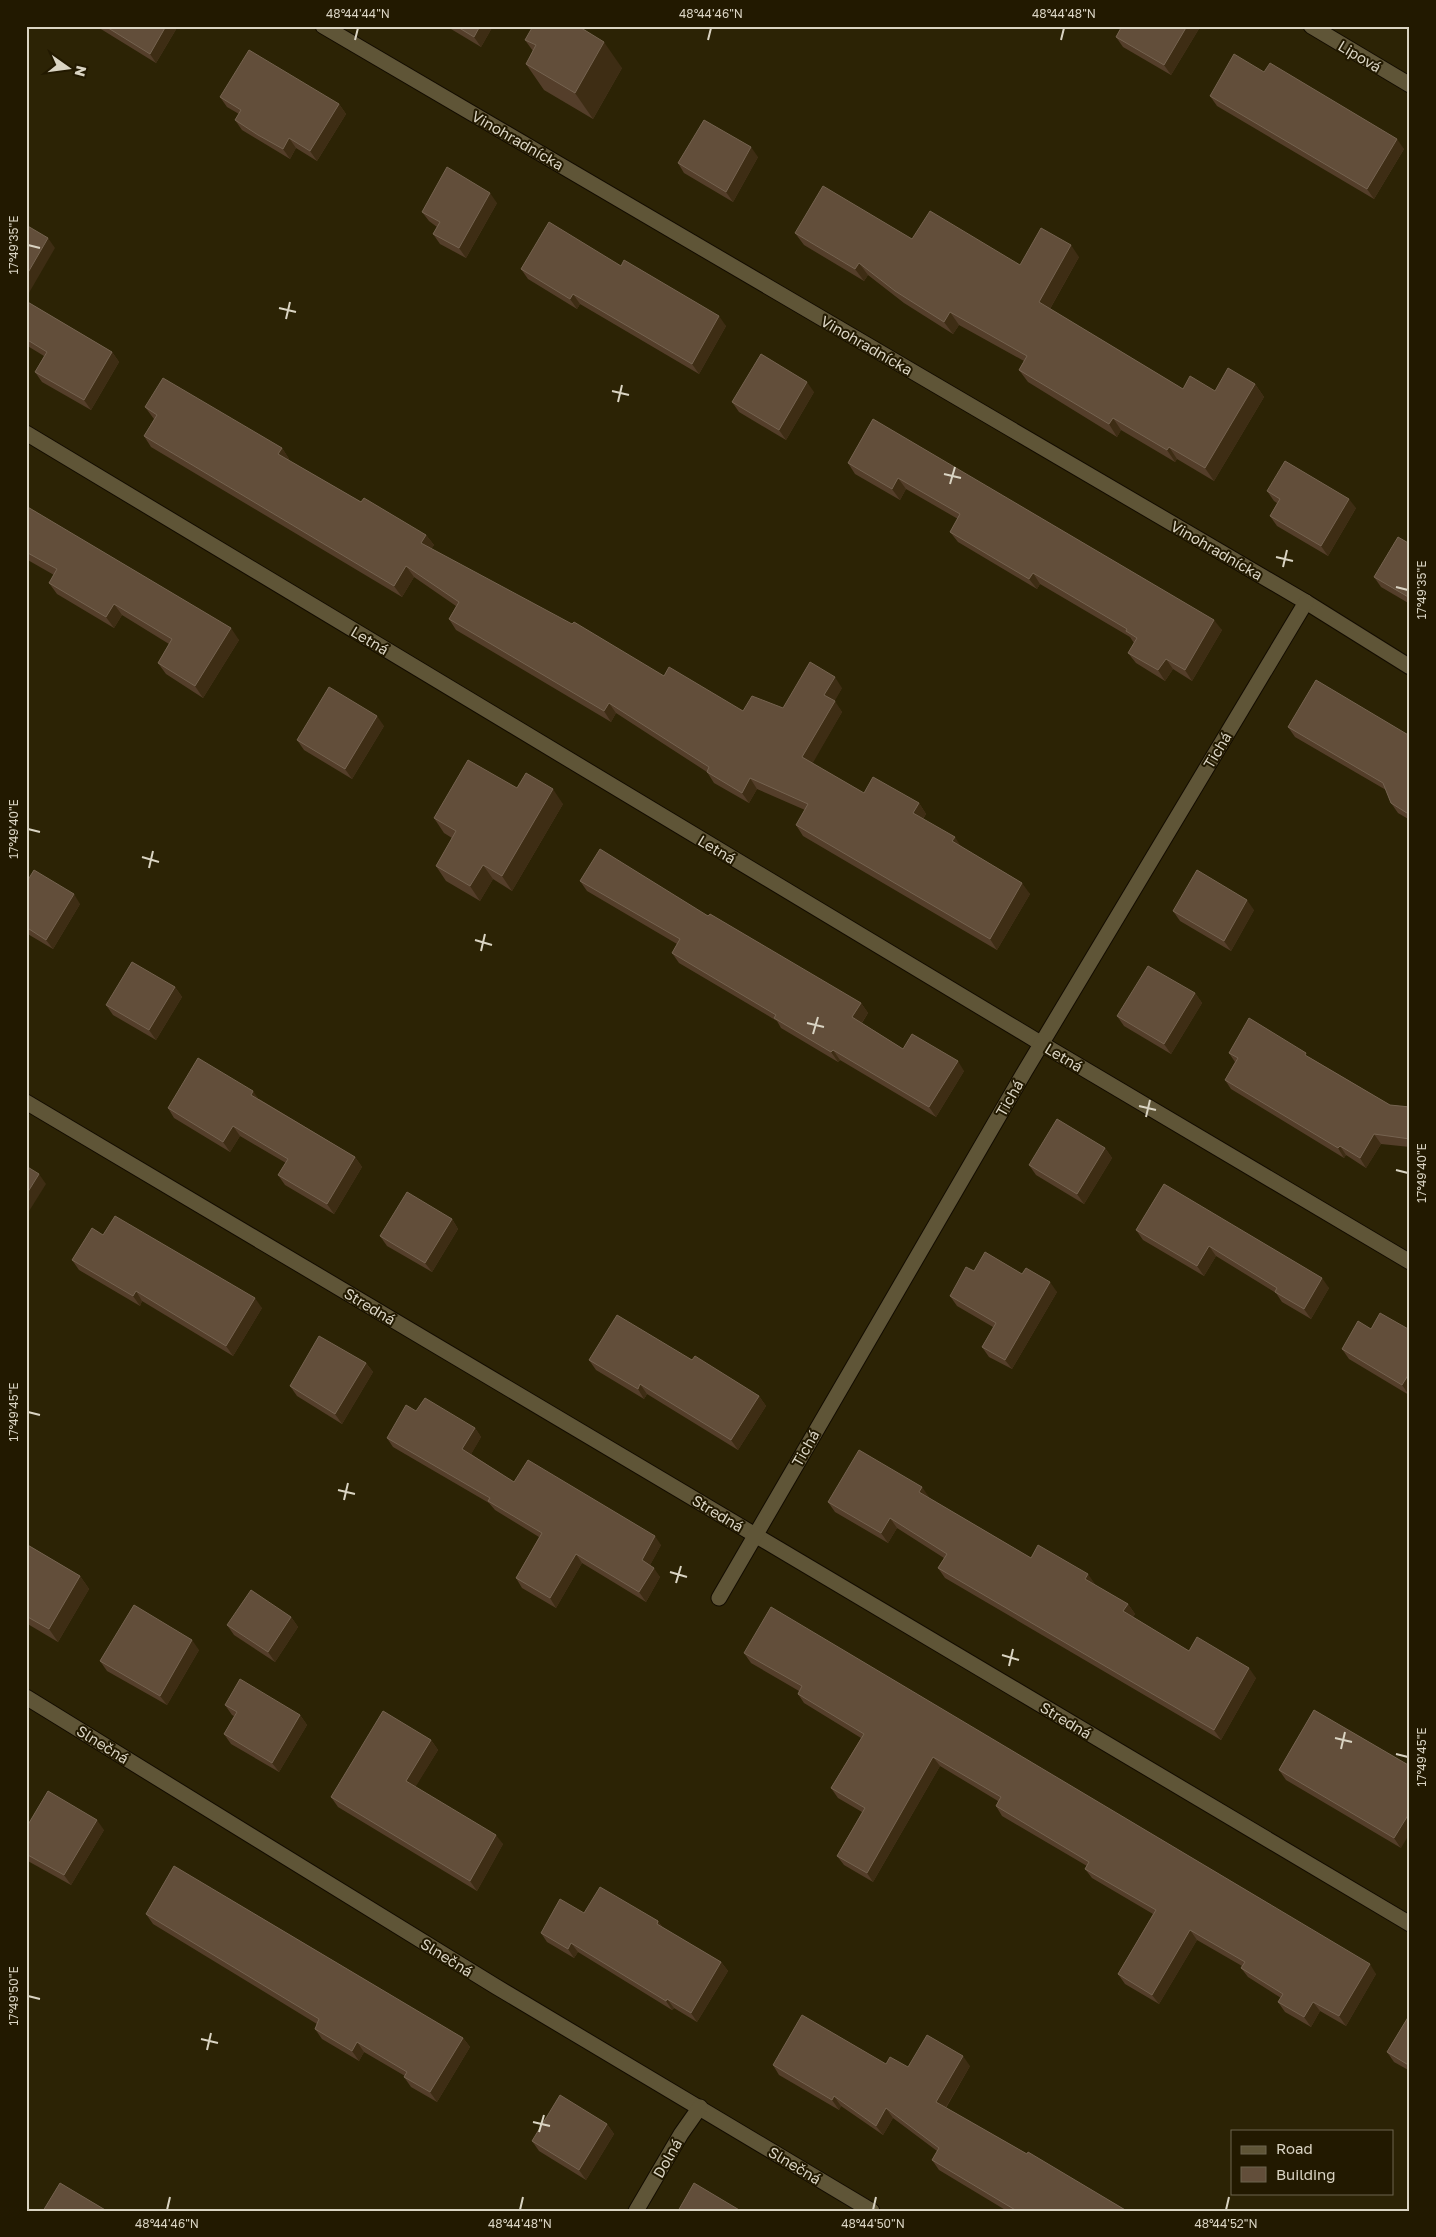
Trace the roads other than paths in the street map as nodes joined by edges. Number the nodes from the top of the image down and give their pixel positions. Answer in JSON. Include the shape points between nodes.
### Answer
{"nodes":[{"id":1,"x":323,"y":26,"type":"edge"},
{"id":2,"x":1311,"y":26,"type":"edge"},
{"id":3,"x":1410,"y":85,"type":"edge"},
{"id":4,"x":26,"y":433,"type":"edge"},
{"id":5,"x":1306,"y":602,"type":"junction"},
{"id":6,"x":1410,"y":666,"type":"edge"},
{"id":7,"x":1042,"y":1044,"type":"junction"},
{"id":8,"x":26,"y":1102,"type":"edge"},
{"id":9,"x":1410,"y":1262,"type":"edge"},
{"id":10,"x":755,"y":1536,"type":"junction"},
{"id":11,"x":719,"y":1598,"type":"dead end"},
{"id":12,"x":26,"y":1697,"type":"edge"},
{"id":13,"x":1410,"y":1924,"type":"edge"},
{"id":14,"x":700,"y":2107,"type":"junction"},
{"id":15,"x":636,"y":2211,"type":"edge"},
{"id":16,"x":872,"y":2211,"type":"edge"}],
"edges":[{"from":1,"to":5,"type":"street","name":"Vinohradnícka"},
{"from":2,"to":3,"type":"street","name":"Lipová"},
{"from":4,"to":7,"type":"street","name":"Letná"},
{"from":5,"to":6,"type":"street","name":"Vinohradnícka"},
{"from":5,"to":7,"type":"street","name":"Tichá"},
{"from":7,"to":9,"type":"street","name":"Letná"},
{"from":7,"to":10,"type":"street","name":"Tichá"},
{"from":8,"to":10,"type":"street","name":"Stredná"},
{"from":10,"to":11,"type":"street","name":"Tichá"},
{"from":10,"to":13,"type":"street","name":"Stredná"},
{"from":12,"to":14,"type":"street","name":"Slnečná","via":[[496,1986]]},
{"from":14,"to":15,"type":"street","name":"Dolná"},
{"from":14,"to":16,"type":"street","name":"Slnečná"}]}
